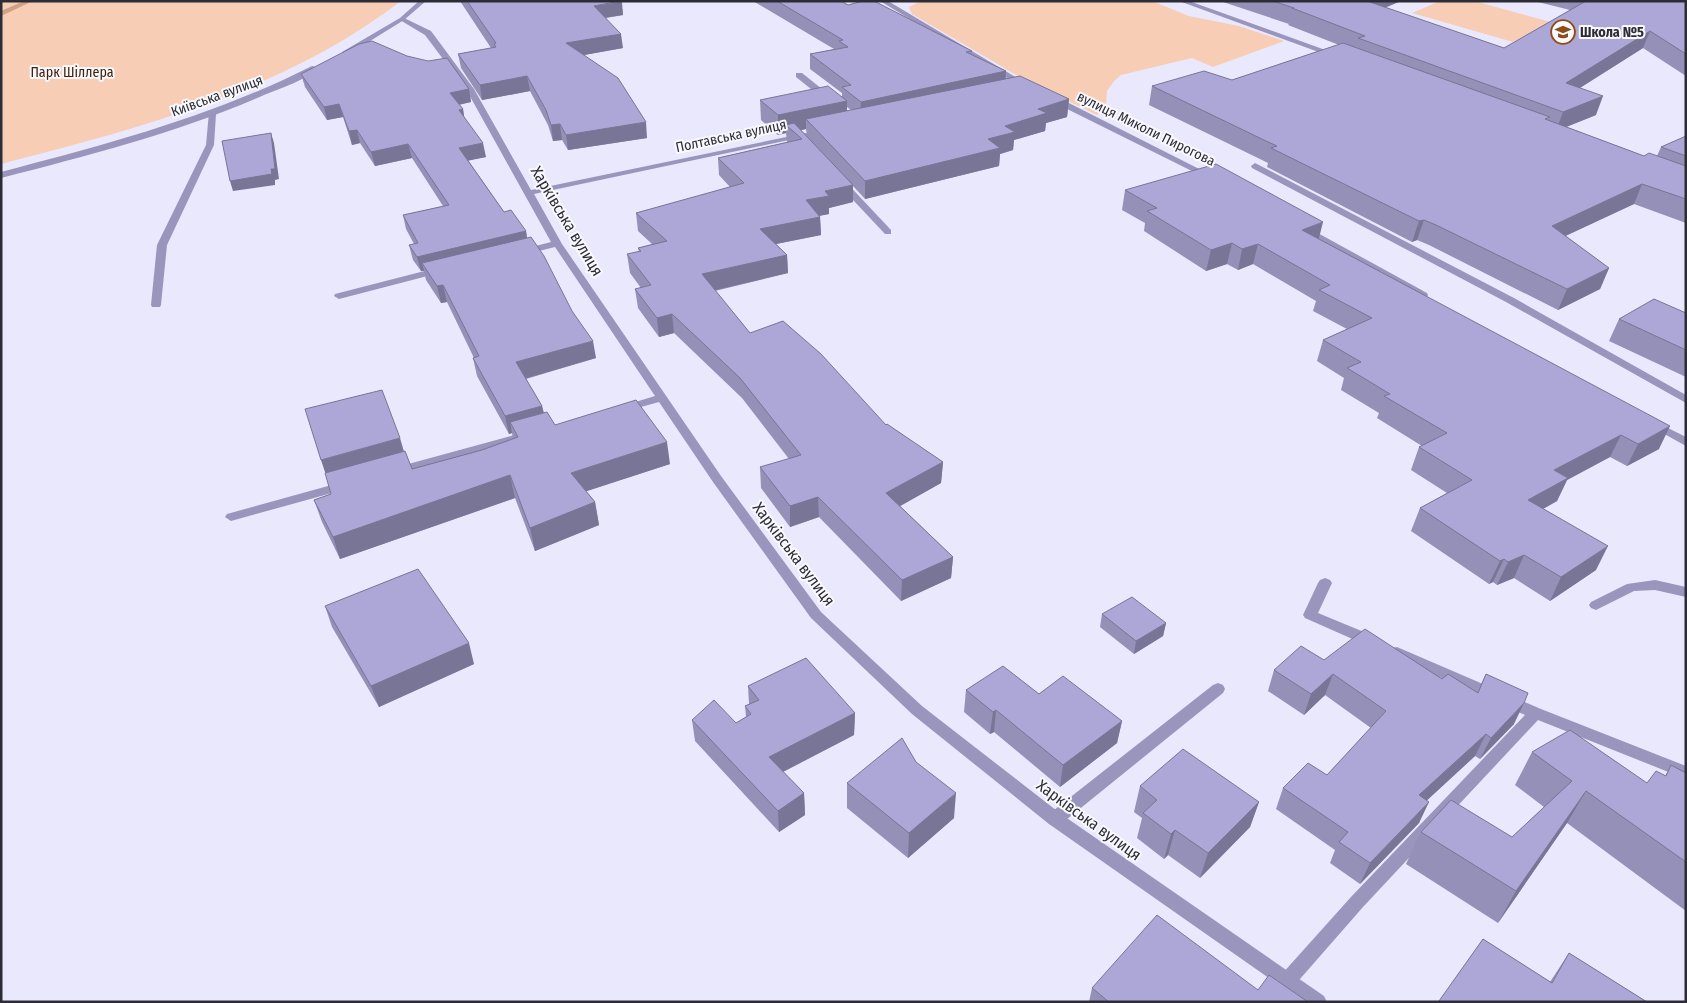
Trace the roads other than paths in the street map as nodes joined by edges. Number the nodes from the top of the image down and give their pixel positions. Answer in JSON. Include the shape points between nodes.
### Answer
{"nodes":[{"id":1,"x":424,"y":1,"type":"edge"},
{"id":2,"x":902,"y":1,"type":"edge"},
{"id":3,"x":1182,"y":1,"type":"edge"},
{"id":4,"x":886,"y":3,"type":"edge"},
{"id":5,"x":402,"y":19,"type":"junction"},
{"id":6,"x":335,"y":58,"type":"edge"},
{"id":7,"x":1350,"y":60,"type":"edge"},
{"id":8,"x":327,"y":62,"type":"edge"},
{"id":9,"x":799,"y":75,"type":"dead end"},
{"id":10,"x":836,"y":105,"type":"edge"},
{"id":11,"x":212,"y":114,"type":"junction"},
{"id":12,"x":833,"y":128,"type":"edge"},
{"id":13,"x":1255,"y":166,"type":"dead end"},
{"id":14,"x":1,"y":175,"type":"edge"},
{"id":15,"x":837,"y":177,"type":"edge"},
{"id":16,"x":1221,"y":182,"type":"edge"},
{"id":17,"x":528,"y":193,"type":"junction"},
{"id":18,"x":1299,"y":226,"type":"edge"},
{"id":19,"x":888,"y":232,"type":"dead end"},
{"id":20,"x":557,"y":244,"type":"junction"},
{"id":21,"x":511,"y":254,"type":"edge"},
{"id":22,"x":446,"y":269,"type":"edge"},
{"id":23,"x":339,"y":296,"type":"dead end"},
{"id":24,"x":1429,"y":298,"type":"edge"},
{"id":25,"x":156,"y":305,"type":"dead end"},
{"id":26,"x":662,"y":398,"type":"junction"},
{"id":27,"x":1686,"y":400,"type":"edge"},
{"id":28,"x":614,"y":411,"type":"edge"},
{"id":29,"x":1643,"y":418,"type":"edge"},
{"id":30,"x":537,"y":432,"type":"edge"},
{"id":31,"x":1686,"y":442,"type":"edge"},
{"id":32,"x":384,"y":475,"type":"edge"},
{"id":33,"x":355,"y":483,"type":"edge"},
{"id":34,"x":231,"y":517,"type":"dead end"},
{"id":35,"x":1325,"y":583,"type":"dead end"},
{"id":36,"x":1686,"y":592,"type":"edge"},
{"id":37,"x":1596,"y":605,"type":"dead end"},
{"id":38,"x":1218,"y":688,"type":"dead end"},
{"id":39,"x":1536,"y":713,"type":"junction"},
{"id":40,"x":1686,"y":774,"type":"edge"},
{"id":41,"x":1055,"y":819,"type":"junction"},
{"id":42,"x":1288,"y":981,"type":"junction"},
{"id":43,"x":1318,"y":1002,"type":"edge"}],
"edges":[{"from":1,"to":5,"type":"street"},
{"from":2,"to":4,"type":"street"},
{"from":3,"to":7,"type":"street"},
{"from":4,"to":16,"type":"street","name":"вулиця Миколи Пирогова","via":[[1032,90]]},
{"from":5,"to":6,"type":"street"},
{"from":5,"to":17,"type":"street","name":"Харківська вулиця","via":[[428,33],[471,91]]},
{"from":8,"to":11,"type":"street","name":"Київська вулиця"},
{"from":9,"to":10,"type":"street"},
{"from":11,"to":14,"type":"street","name":"Київська вулиця"},
{"from":11,"to":25,"type":"street","via":[[210,146],[162,245]]},
{"from":12,"to":17,"type":"street","name":"Полтавська вулиця","via":[[802,139]]},
{"from":13,"to":27,"type":"street","via":[[1510,300]]},
{"from":15,"to":19,"type":"street"},
{"from":17,"to":20,"type":"street","name":"Харківська вулиця"},
{"from":18,"to":24,"type":"street"},
{"from":20,"to":21,"type":"street"},
{"from":20,"to":26,"type":"street","name":"Харківська вулиця"},
{"from":22,"to":23,"type":"street"},
{"from":26,"to":28,"type":"street"},
{"from":26,"to":41,"type":"street","name":"Харківська вулиця","via":[[816,615],[917,710]]},
{"from":29,"to":31,"type":"street"},
{"from":30,"to":32,"type":"street"},
{"from":33,"to":34,"type":"street"},
{"from":35,"to":39,"type":"street","via":[[1310,615]]},
{"from":36,"to":37,"type":"street","via":[[1655,585],[1632,587]]},
{"from":38,"to":41,"type":"street"},
{"from":39,"to":40,"type":"street"},
{"from":39,"to":42,"type":"street","via":[[1357,902]]},
{"from":41,"to":42,"type":"street","name":"Харківська вулиця"},
{"from":42,"to":43,"type":"street","name":"Харківська вулиця"}]}
